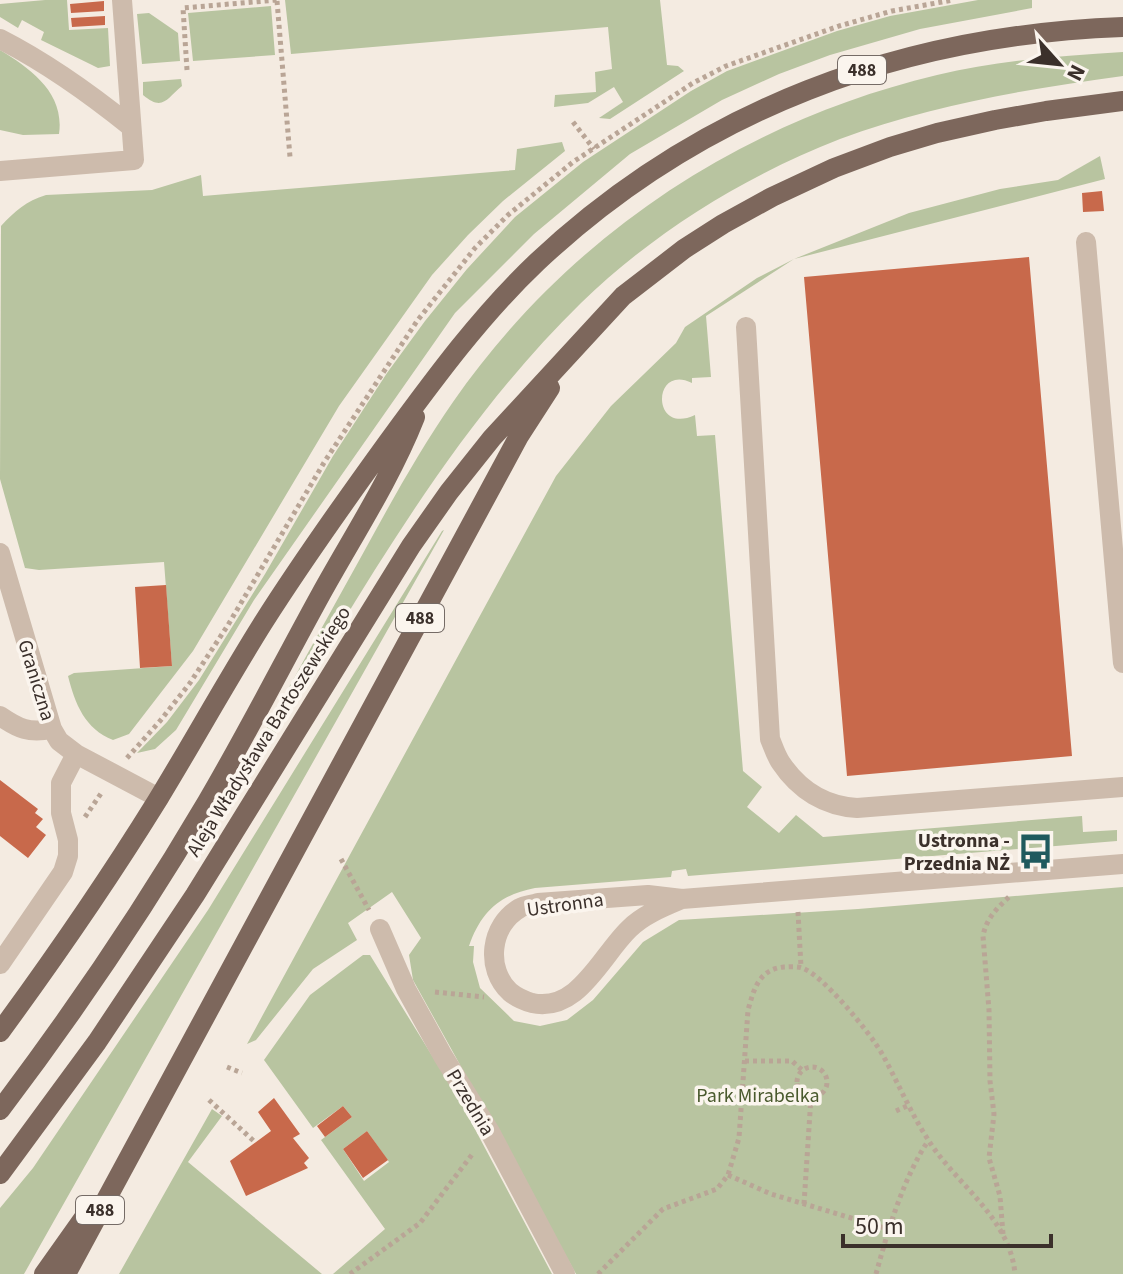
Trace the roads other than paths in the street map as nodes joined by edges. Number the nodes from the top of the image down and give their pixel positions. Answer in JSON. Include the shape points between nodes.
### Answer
{"nodes":[{"id":1,"x":122,"y":0,"type":"edge"},
{"id":2,"x":1123,"y":27,"type":"edge"},
{"id":3,"x":0,"y":39,"type":"edge"},
{"id":4,"x":1123,"y":101,"type":"edge"},
{"id":5,"x":130,"y":126,"type":"junction"},
{"id":6,"x":0,"y":171,"type":"edge"},
{"id":7,"x":1086,"y":242,"type":"dead end"},
{"id":8,"x":595,"y":327,"type":"junction"},
{"id":9,"x":746,"y":327,"type":"dead end"},
{"id":10,"x":428,"y":388,"type":"junction"},
{"id":11,"x":0,"y":553,"type":"edge"},
{"id":12,"x":1123,"y":663,"type":"edge"},
{"id":13,"x":0,"y":716,"type":"edge"},
{"id":14,"x":52,"y":729,"type":"junction"},
{"id":15,"x":76,"y":754,"type":"junction"},
{"id":16,"x":1123,"y":787,"type":"edge"},
{"id":17,"x":159,"y":798,"type":"junction"},
{"id":18,"x":1123,"y":864,"type":"edge"},
{"id":19,"x":682,"y":899,"type":"junction"},
{"id":20,"x":380,"y":929,"type":"road end"},
{"id":21,"x":0,"y":964,"type":"edge"},
{"id":22,"x":0,"y":1032,"type":"edge"},
{"id":23,"x":0,"y":1110,"type":"edge"},
{"id":24,"x":134,"y":1147,"type":"junction"},
{"id":25,"x":0,"y":1174,"type":"edge"},
{"id":26,"x":44,"y":1274,"type":"edge"},
{"id":27,"x":66,"y":1274,"type":"edge"},
{"id":28,"x":565,"y":1274,"type":"edge"}],
"edges":[{"from":1,"to":5,"type":"street"},
{"from":2,"to":10,"type":"main road","name":"Aleja Władysława Bartoszewskiego","number":"488","via":[[1007,37],[925,52],[824,83],[731,124],[625,189],[579,225],[490,311]]},
{"from":3,"to":5,"type":"street","via":[[55,70]]},
{"from":4,"to":8,"type":"main road","name":"Aleja Władysława Bartoszewskiego","number":"488","via":[[937,133],[834,168],[684,249],[623,296]]},
{"from":5,"to":6,"type":"street","via":[[134,160]]},
{"from":7,"to":12,"type":"street"},
{"from":8,"to":24,"type":"main road","name":"Aleja Władysława Bartoszewskiego","number":"488","via":[[519,436]]},
{"from":8,"to":25,"type":"main road","name":"Aleja Władysława Bartoszewskiego","via":[[492,438],[411,546],[195,895]]},
{"from":9,"to":16,"type":"street","via":[[770,739],[780,761],[798,782],[839,807]]},
{"from":10,"to":17,"type":"main road","name":"Aleja Władysława Bartoszewskiego","number":"488","via":[[265,619]]},
{"from":10,"to":23,"type":"main road","name":"Aleja Władysława Bartoszewskiego","via":[[400,456],[206,803],[86,993]]},
{"from":11,"to":14,"type":"street","name":"Graniczna"},
{"from":13,"to":14,"type":"street","via":[[24,729]]},
{"from":14,"to":15,"type":"street","name":"Graniczna"},
{"from":15,"to":17,"type":"street","name":"Graniczna"},
{"from":15,"to":21,"type":"street","via":[[61,783],[68,840],[63,872]]},
{"from":17,"to":22,"type":"main road","name":"Aleja Władysława Bartoszewskiego","number":"488"},
{"from":18,"to":19,"type":"street","name":"Ustronna"},
{"from":19,"to":19,"type":"street","name":"Ustronna","via":[[648,895],[521,907],[506,919],[495,939],[493,960],[499,978],[527,1002],[560,1002],[579,988],[631,926]]},
{"from":20,"to":28,"type":"street","name":"Przednia","via":[[406,989]]},
{"from":24,"to":26,"type":"main road"},
{"from":24,"to":27,"type":"main road","number":"488"}]}
